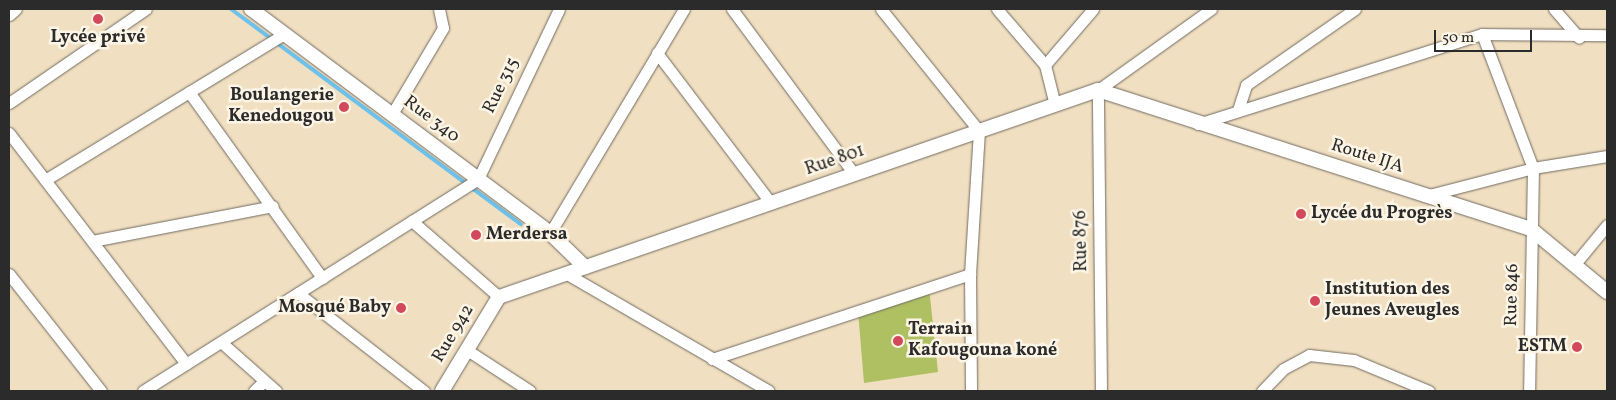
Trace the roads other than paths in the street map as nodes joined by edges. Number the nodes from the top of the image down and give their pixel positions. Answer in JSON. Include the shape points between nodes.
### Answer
{"nodes":[{"id":1,"x":16,"y":9,"type":"edge"},
{"id":2,"x":146,"y":9,"type":"edge"},
{"id":3,"x":251,"y":9,"type":"edge"},
{"id":4,"x":439,"y":9,"type":"edge"},
{"id":5,"x":559,"y":9,"type":"edge"},
{"id":6,"x":684,"y":9,"type":"edge"},
{"id":7,"x":732,"y":9,"type":"edge"},
{"id":8,"x":881,"y":9,"type":"edge"},
{"id":9,"x":997,"y":9,"type":"edge"},
{"id":10,"x":1093,"y":9,"type":"edge"},
{"id":11,"x":1211,"y":9,"type":"edge"},
{"id":12,"x":1355,"y":9,"type":"edge"},
{"id":13,"x":1554,"y":9,"type":"edge"},
{"id":14,"x":9,"y":15,"type":"edge"},
{"id":15,"x":284,"y":34,"type":"junction"},
{"id":16,"x":1482,"y":34,"type":"junction"},
{"id":17,"x":1607,"y":35,"type":"edge"},
{"id":18,"x":1579,"y":38,"type":"junction"},
{"id":19,"x":656,"y":53,"type":"junction"},
{"id":20,"x":1045,"y":64,"type":"junction"},
{"id":21,"x":1098,"y":90,"type":"junction"},
{"id":22,"x":189,"y":92,"type":"junction"},
{"id":23,"x":9,"y":103,"type":"edge"},
{"id":24,"x":1055,"y":105,"type":"junction"},
{"id":25,"x":1238,"y":110,"type":"junction"},
{"id":26,"x":392,"y":114,"type":"junction"},
{"id":27,"x":1198,"y":124,"type":"junction"},
{"id":28,"x":979,"y":131,"type":"junction"},
{"id":29,"x":9,"y":133,"type":"edge"},
{"id":30,"x":1607,"y":156,"type":"edge"},
{"id":31,"x":1533,"y":168,"type":"junction"},
{"id":32,"x":854,"y":174,"type":"junction"},
{"id":33,"x":478,"y":178,"type":"junction"},
{"id":34,"x":45,"y":180,"type":"junction"},
{"id":35,"x":1425,"y":196,"type":"junction"},
{"id":36,"x":771,"y":203,"type":"junction"},
{"id":37,"x":274,"y":206,"type":"junction"},
{"id":38,"x":412,"y":221,"type":"junction"},
{"id":39,"x":1607,"y":225,"type":"edge"},
{"id":40,"x":1531,"y":230,"type":"junction"},
{"id":41,"x":550,"y":233,"type":"junction"},
{"id":42,"x":92,"y":241,"type":"junction"},
{"id":43,"x":1574,"y":265,"type":"junction"},
{"id":44,"x":585,"y":267,"type":"junction"},
{"id":45,"x":9,"y":274,"type":"edge"},
{"id":46,"x":566,"y":274,"type":"junction"},
{"id":47,"x":970,"y":274,"type":"junction"},
{"id":48,"x":322,"y":278,"type":"junction"},
{"id":49,"x":1607,"y":292,"type":"edge"},
{"id":50,"x":298,"y":293,"type":"junction"},
{"id":51,"x":499,"y":297,"type":"junction"},
{"id":52,"x":221,"y":342,"type":"junction"},
{"id":53,"x":467,"y":350,"type":"junction"},
{"id":54,"x":712,"y":359,"type":"junction"},
{"id":55,"x":186,"y":364,"type":"junction"},
{"id":56,"x":264,"y":380,"type":"junction"},
{"id":57,"x":100,"y":391,"type":"edge"},
{"id":58,"x":143,"y":391,"type":"edge"},
{"id":59,"x":254,"y":391,"type":"edge"},
{"id":60,"x":276,"y":391,"type":"edge"},
{"id":61,"x":424,"y":391,"type":"edge"},
{"id":62,"x":442,"y":391,"type":"edge"},
{"id":63,"x":530,"y":391,"type":"edge"},
{"id":64,"x":769,"y":391,"type":"edge"},
{"id":65,"x":971,"y":391,"type":"edge"},
{"id":66,"x":1101,"y":391,"type":"edge"},
{"id":67,"x":1262,"y":391,"type":"edge"},
{"id":68,"x":1429,"y":391,"type":"edge"},
{"id":69,"x":1529,"y":391,"type":"edge"}],
"edges":[{"from":1,"to":14,"type":"street"},
{"from":2,"to":23,"type":"street"},
{"from":3,"to":15,"type":"street","name":"Rue 340"},
{"from":4,"to":26,"type":"street","via":[[443,28]]},
{"from":5,"to":33,"type":"street","name":"Rue 315"},
{"from":6,"to":19,"type":"street"},
{"from":7,"to":32,"type":"street"},
{"from":8,"to":28,"type":"street"},
{"from":9,"to":20,"type":"street"},
{"from":10,"to":20,"type":"street"},
{"from":11,"to":21,"type":"street"},
{"from":12,"to":25,"type":"street","via":[[1246,85]]},
{"from":13,"to":18,"type":"street"},
{"from":15,"to":22,"type":"street"},
{"from":15,"to":26,"type":"street","name":"Rue 340"},
{"from":16,"to":18,"type":"street"},
{"from":16,"to":25,"type":"street"},
{"from":16,"to":31,"type":"street"},
{"from":17,"to":18,"type":"street"},
{"from":19,"to":36,"type":"street"},
{"from":19,"to":41,"type":"street"},
{"from":20,"to":24,"type":"street"},
{"from":21,"to":24,"type":"street","name":"Rue 801"},
{"from":21,"to":27,"type":"street","name":"Route IJA"},
{"from":21,"to":66,"type":"street","name":"Rue 876"},
{"from":22,"to":34,"type":"street"},
{"from":22,"to":37,"type":"street"},
{"from":24,"to":28,"type":"street","name":"Rue 801"},
{"from":25,"to":27,"type":"street"},
{"from":26,"to":33,"type":"street","name":"Rue 340"},
{"from":27,"to":35,"type":"street","name":"Route IJA"},
{"from":28,"to":32,"type":"street","name":"Rue 801"},
{"from":28,"to":47,"type":"street"},
{"from":29,"to":34,"type":"street"},
{"from":30,"to":31,"type":"street"},
{"from":31,"to":35,"type":"street"},
{"from":31,"to":40,"type":"street","name":"Rue 846"},
{"from":32,"to":36,"type":"street","name":"Rue 801"},
{"from":33,"to":38,"type":"street"},
{"from":33,"to":41,"type":"street","name":"Rue 340"},
{"from":34,"to":42,"type":"street"},
{"from":35,"to":40,"type":"street","name":"Route IJA"},
{"from":36,"to":44,"type":"street","name":"Rue 801"},
{"from":37,"to":42,"type":"street"},
{"from":37,"to":48,"type":"street"},
{"from":38,"to":48,"type":"street"},
{"from":38,"to":51,"type":"street"},
{"from":39,"to":43,"type":"street"},
{"from":40,"to":43,"type":"street","name":"Route IJA"},
{"from":40,"to":69,"type":"street","name":"Rue 846"},
{"from":41,"to":44,"type":"street","name":"Rue 340"},
{"from":42,"to":55,"type":"street"},
{"from":43,"to":49,"type":"street","name":"Route IJA"},
{"from":44,"to":46,"type":"street","name":"Rue 801"},
{"from":45,"to":57,"type":"street"},
{"from":46,"to":51,"type":"street","name":"Rue 801"},
{"from":46,"to":54,"type":"street"},
{"from":47,"to":54,"type":"street"},
{"from":47,"to":65,"type":"street"},
{"from":48,"to":50,"type":"street"},
{"from":50,"to":52,"type":"street"},
{"from":50,"to":61,"type":"street"},
{"from":51,"to":53,"type":"street","name":"Rue 942"},
{"from":52,"to":55,"type":"street"},
{"from":52,"to":56,"type":"street"},
{"from":53,"to":62,"type":"street","name":"Rue 942"},
{"from":53,"to":63,"type":"street"},
{"from":54,"to":64,"type":"street"},
{"from":55,"to":58,"type":"street"},
{"from":56,"to":59,"type":"street"},
{"from":56,"to":60,"type":"street"},
{"from":67,"to":68,"type":"street","via":[[1282,369],[1309,355],[1354,360]]}]}
